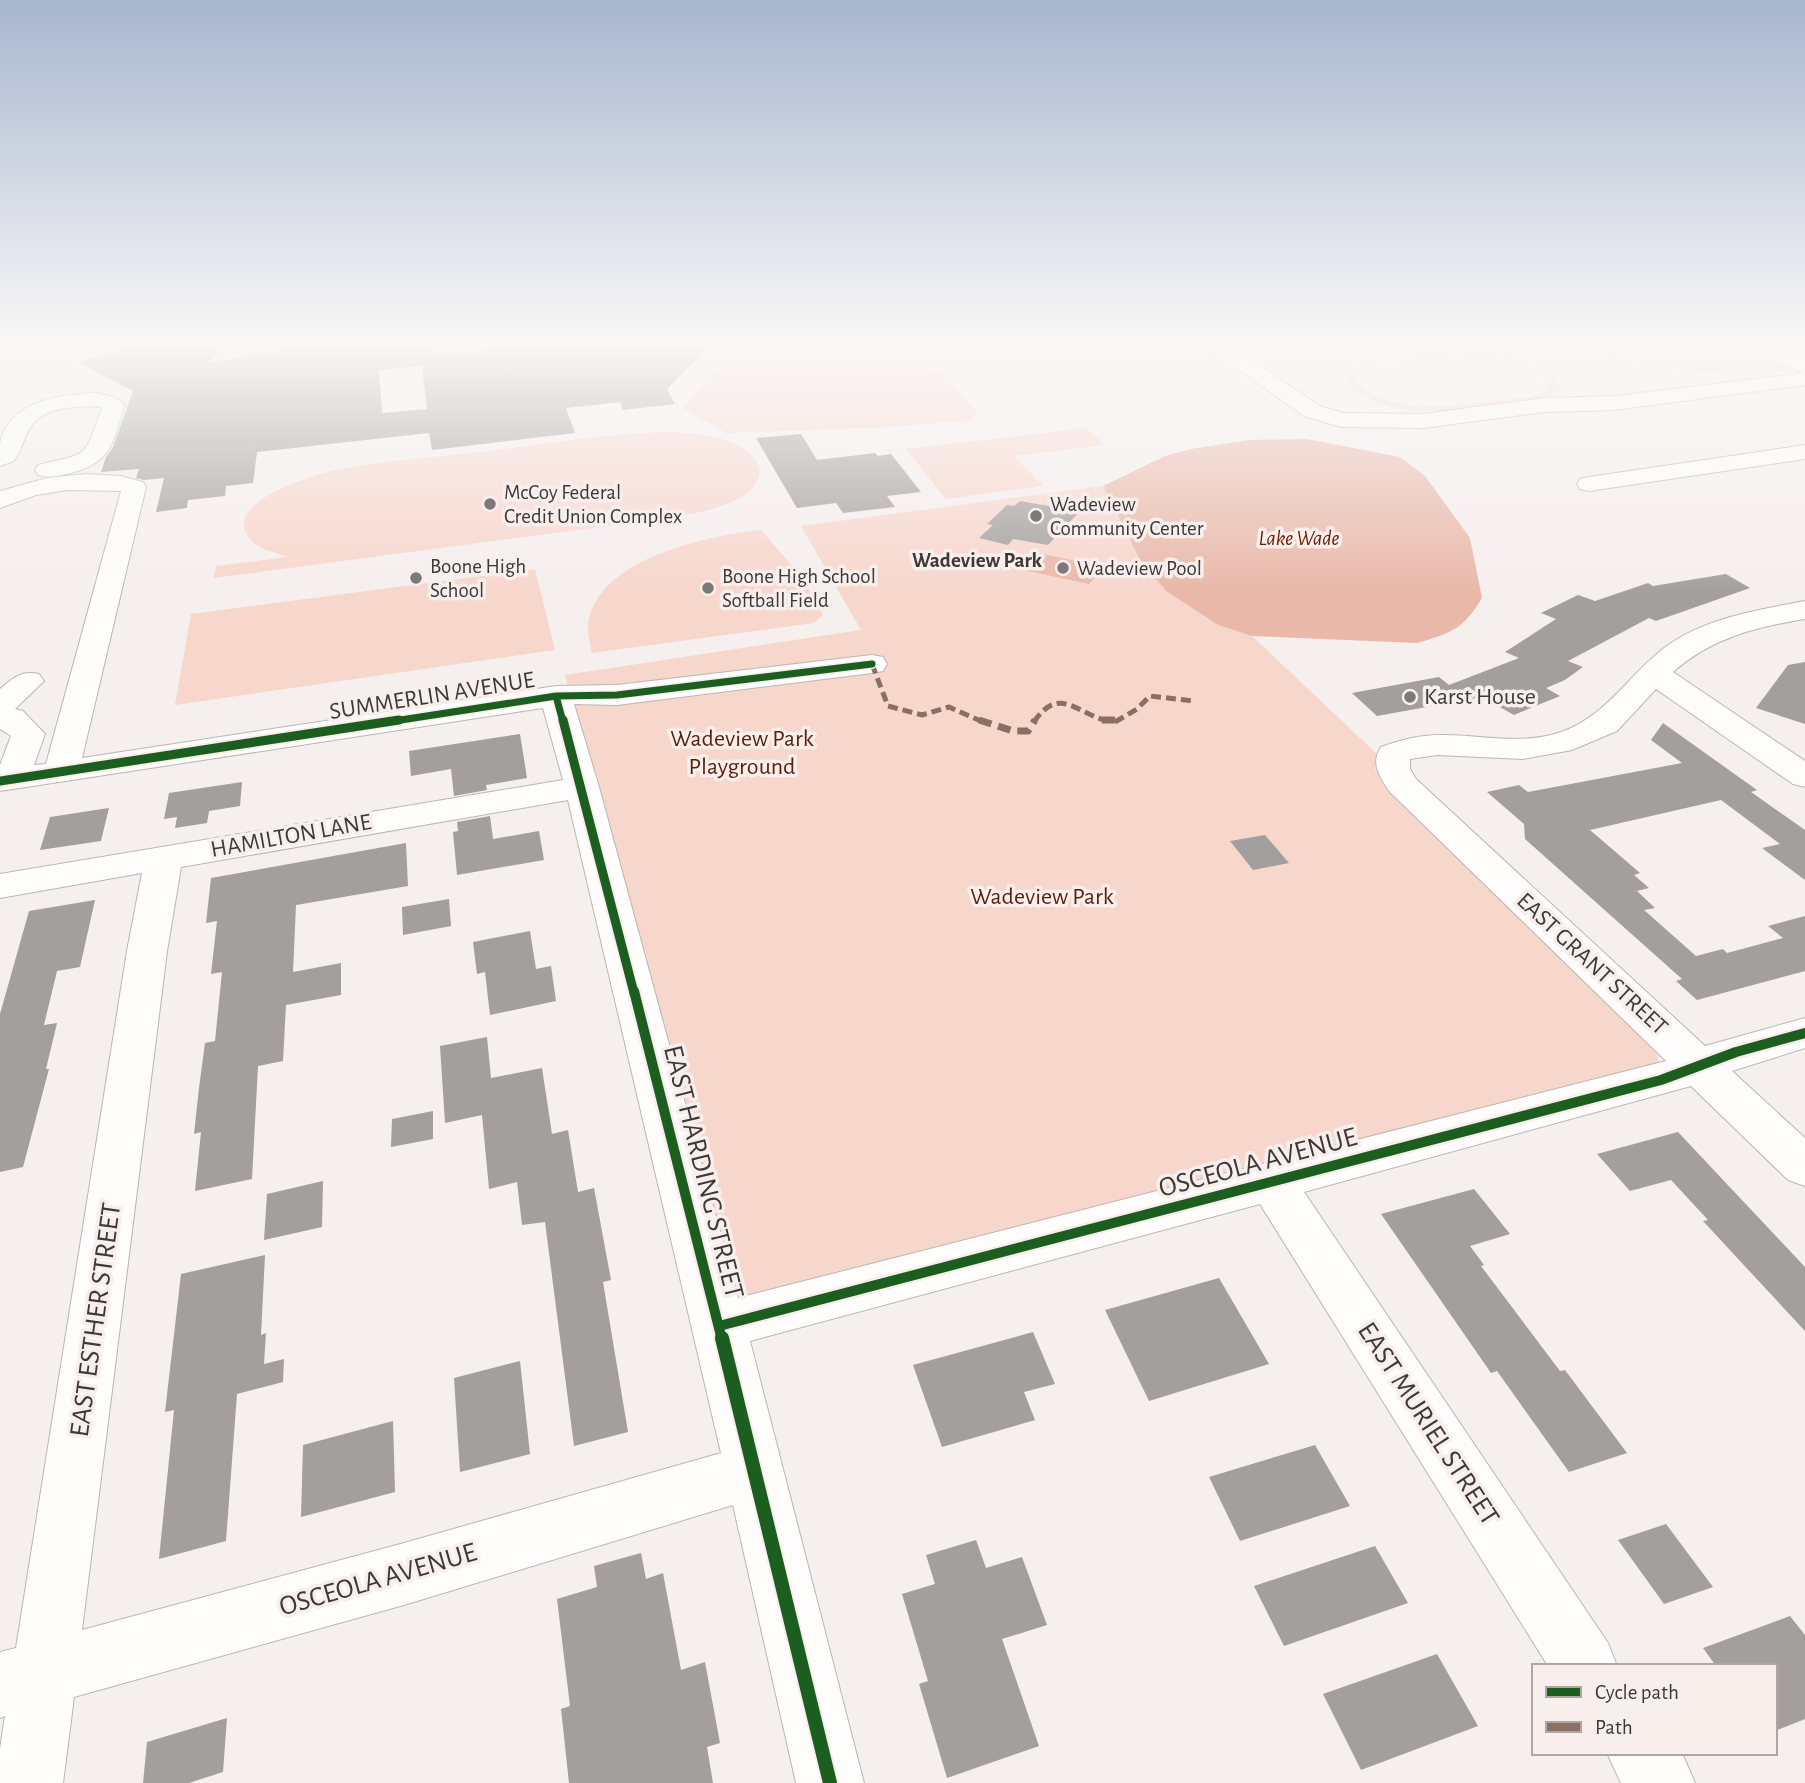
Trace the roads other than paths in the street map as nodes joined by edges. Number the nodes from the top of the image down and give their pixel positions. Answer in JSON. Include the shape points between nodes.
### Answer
{"nodes":[{"id":1,"x":20,"y":427,"type":"edge"},
{"id":2,"x":105,"y":427,"type":"edge"},
{"id":3,"x":1507,"y":427,"type":"edge"},
{"id":4,"x":1384,"y":443,"type":"dead end"},
{"id":5,"x":1805,"y":452,"type":"edge"},
{"id":6,"x":0,"y":459,"type":"edge"},
{"id":7,"x":0,"y":475,"type":"edge"},
{"id":8,"x":1589,"y":484,"type":"dead end"},
{"id":9,"x":0,"y":500,"type":"edge"},
{"id":10,"x":1805,"y":610,"type":"edge"},
{"id":11,"x":872,"y":664,"type":"dead end"},
{"id":12,"x":1656,"y":674,"type":"junction"},
{"id":13,"x":28,"y":681,"type":"dead end"},
{"id":14,"x":556,"y":696,"type":"junction"},
{"id":15,"x":0,"y":706,"type":"edge"},
{"id":16,"x":0,"y":719,"type":"edge"},
{"id":17,"x":61,"y":772,"type":"junction"},
{"id":18,"x":1805,"y":777,"type":"edge"},
{"id":19,"x":6,"y":780,"type":"edge"},
{"id":20,"x":582,"y":787,"type":"junction"},
{"id":21,"x":164,"y":858,"type":"junction"},
{"id":22,"x":0,"y":886,"type":"edge"},
{"id":23,"x":1805,"y":1033,"type":"edge"},
{"id":24,"x":1699,"y":1065,"type":"junction"},
{"id":25,"x":1805,"y":1167,"type":"edge"},
{"id":26,"x":1272,"y":1183,"type":"junction"},
{"id":27,"x":719,"y":1326,"type":"junction"},
{"id":28,"x":755,"y":1471,"type":"junction"},
{"id":29,"x":1584,"y":1664,"type":"edge"},
{"id":30,"x":23,"y":1679,"type":"edge"},
{"id":31,"x":1642,"y":1755,"type":"edge"},
{"id":32,"x":29,"y":1783,"type":"edge"},
{"id":33,"x":830,"y":1783,"type":"edge"},
{"id":34,"x":1661,"y":1783,"type":"edge"}],
"edges":[{"from":1,"to":6,"type":"street","via":[[6,456]]},
{"from":2,"to":7,"type":"street","via":[[94,458],[84,464]]},
{"from":3,"to":4,"type":"street"},
{"from":5,"to":8,"type":"street"},
{"from":9,"to":17,"type":"street","via":[[43,487],[90,481],[134,487]]},
{"from":10,"to":12,"type":"street","via":[[1715,632],[1686,647]]},
{"from":11,"to":14,"type":"street","name":"SUMMERLIN AVENUE","via":[[617,695]]},
{"from":12,"to":18,"type":"street"},
{"from":12,"to":24,"type":"street","name":"EAST GRANT STREET","via":[[1591,733],[1513,750],[1410,746],[1393,754],[1393,769],[1402,785]]},
{"from":13,"to":15,"type":"street"},
{"from":14,"to":17,"type":"street","name":"SUMMERLIN AVENUE"},
{"from":14,"to":20,"type":"street","name":"EAST HARDING STREET"},
{"from":16,"to":19,"type":"street","via":[[11,718],[28,734]]},
{"from":17,"to":19,"type":"street","name":"SUMMERLIN AVENUE"},
{"from":20,"to":21,"type":"street","name":"HAMILTON LANE"},
{"from":20,"to":27,"type":"street","name":"EAST HARDING STREET"},
{"from":21,"to":22,"type":"street","name":"HAMILTON LANE"},
{"from":21,"to":30,"type":"street","name":"EAST ESTHER STREET"},
{"from":23,"to":24,"type":"street","name":"OSCEOLA AVENUE"},
{"from":24,"to":25,"type":"street","name":"EAST GRANT STREET"},
{"from":24,"to":26,"type":"street","name":"OSCEOLA AVENUE","via":[[1661,1080]]},
{"from":26,"to":27,"type":"street","name":"OSCEOLA AVENUE"},
{"from":26,"to":29,"type":"street","name":"EAST MURIEL STREET"},
{"from":27,"to":28,"type":"street","name":"EAST HARDING STREET"},
{"from":28,"to":30,"type":"street","name":"OSCEOLA AVENUE"},
{"from":28,"to":33,"type":"street","name":"EAST HARDING STREET"},
{"from":30,"to":32,"type":"street","name":"EAST ESTHER STREET"},
{"from":31,"to":34,"type":"street"}]}
